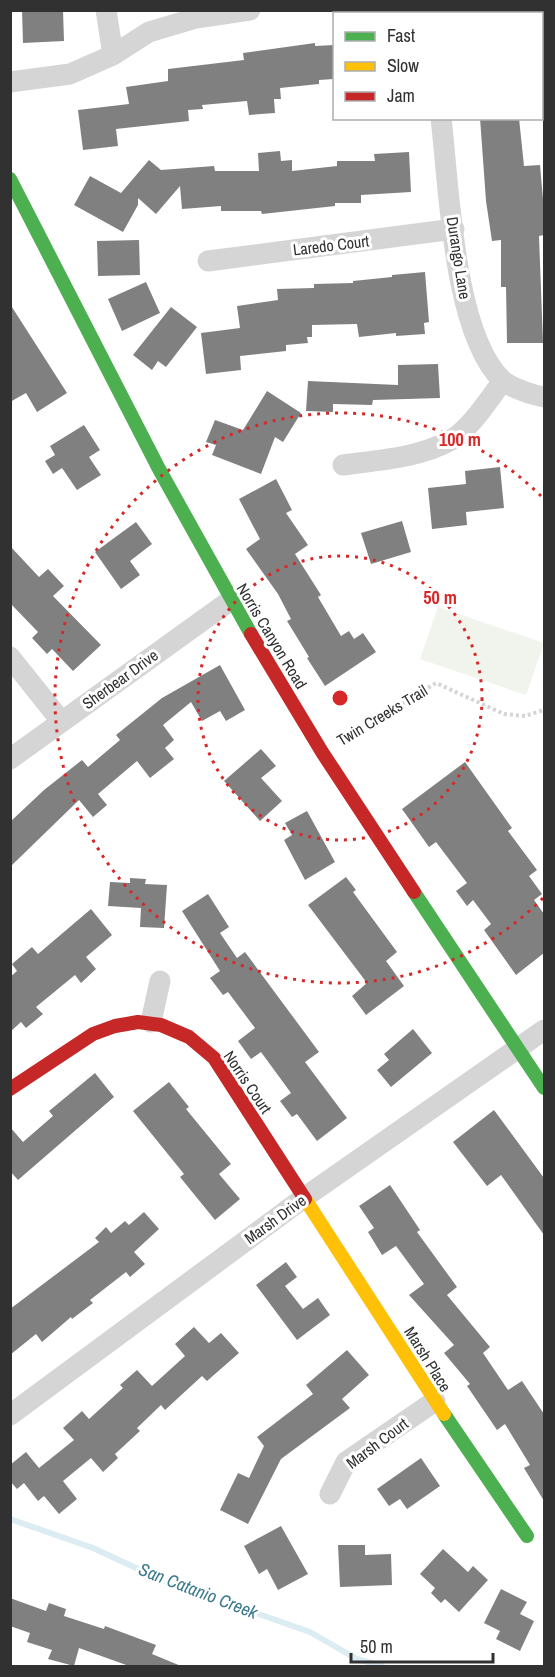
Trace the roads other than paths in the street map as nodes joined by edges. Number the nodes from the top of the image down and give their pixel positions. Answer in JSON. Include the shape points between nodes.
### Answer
{"nodes":[{"id":1,"x":106,"y":10,"type":"edge"},
{"id":2,"x":250,"y":10,"type":"edge"},
{"id":3,"x":113,"y":55,"type":"junction"},
{"id":4,"x":10,"y":82,"type":"edge"},
{"id":5,"x":441,"y":120,"type":"edge"},
{"id":6,"x":10,"y":179,"type":"edge"},
{"id":7,"x":454,"y":229,"type":"junction"},
{"id":8,"x":208,"y":261,"type":"dead end"},
{"id":9,"x":503,"y":381,"type":"junction"},
{"id":10,"x":544,"y":397,"type":"edge"},
{"id":11,"x":343,"y":465,"type":"dead end"},
{"id":12,"x":231,"y":600,"type":"junction"},
{"id":13,"x":10,"y":657,"type":"edge"},
{"id":14,"x":61,"y":721,"type":"junction"},
{"id":15,"x":10,"y":759,"type":"edge"},
{"id":16,"x":160,"y":981,"type":"dead end"},
{"id":17,"x":151,"y":1022,"type":"junction"},
{"id":18,"x":544,"y":1030,"type":"edge"},
{"id":19,"x":519,"y":1048,"type":"junction"},
{"id":20,"x":544,"y":1088,"type":"edge"},
{"id":21,"x":10,"y":1089,"type":"edge"},
{"id":22,"x":305,"y":1197,"type":"junction"},
{"id":23,"x":435,"y":1401,"type":"junction"},
{"id":24,"x":10,"y":1415,"type":"edge"},
{"id":25,"x":330,"y":1494,"type":"dead end"},
{"id":26,"x":527,"y":1536,"type":"dead end"}],
"edges":[{"from":1,"to":3,"type":"street"},
{"from":2,"to":3,"type":"street","via":[[196,18],[149,32]]},
{"from":3,"to":4,"type":"street","via":[[70,74]]},
{"from":5,"to":7,"type":"street","name":"Durango Lane"},
{"from":6,"to":12,"type":"street","name":"Norris Canyon Road","via":[[127,409]]},
{"from":7,"to":8,"type":"street","name":"Laredo Court"},
{"from":7,"to":9,"type":"street","name":"Durango Lane","via":[[465,301],[484,355]]},
{"from":9,"to":10,"type":"street"},
{"from":9,"to":11,"type":"street","via":[[473,419],[451,439],[406,456]]},
{"from":12,"to":14,"type":"street","name":"Sherbear Drive"},
{"from":12,"to":19,"type":"street","name":"Norris Canyon Road","via":[[322,752]]},
{"from":13,"to":14,"type":"street"},
{"from":14,"to":15,"type":"street","name":"Sherbear Drive"},
{"from":16,"to":17,"type":"street"},
{"from":17,"to":21,"type":"street","name":"Norris Court","via":[[117,1024],[83,1037]]},
{"from":17,"to":22,"type":"street","name":"Norris Court","via":[[185,1034],[214,1059]]},
{"from":18,"to":19,"type":"street","name":"Marsh Drive"},
{"from":19,"to":20,"type":"street","name":"Norris Canyon Road"},
{"from":19,"to":22,"type":"street","name":"Marsh Drive"},
{"from":22,"to":23,"type":"street","name":"Marsh Place"},
{"from":22,"to":24,"type":"street","name":"Marsh Drive"},
{"from":23,"to":25,"type":"street","name":"Marsh Court","via":[[346,1462]]},
{"from":23,"to":26,"type":"street","name":"Marsh Place"}]}
